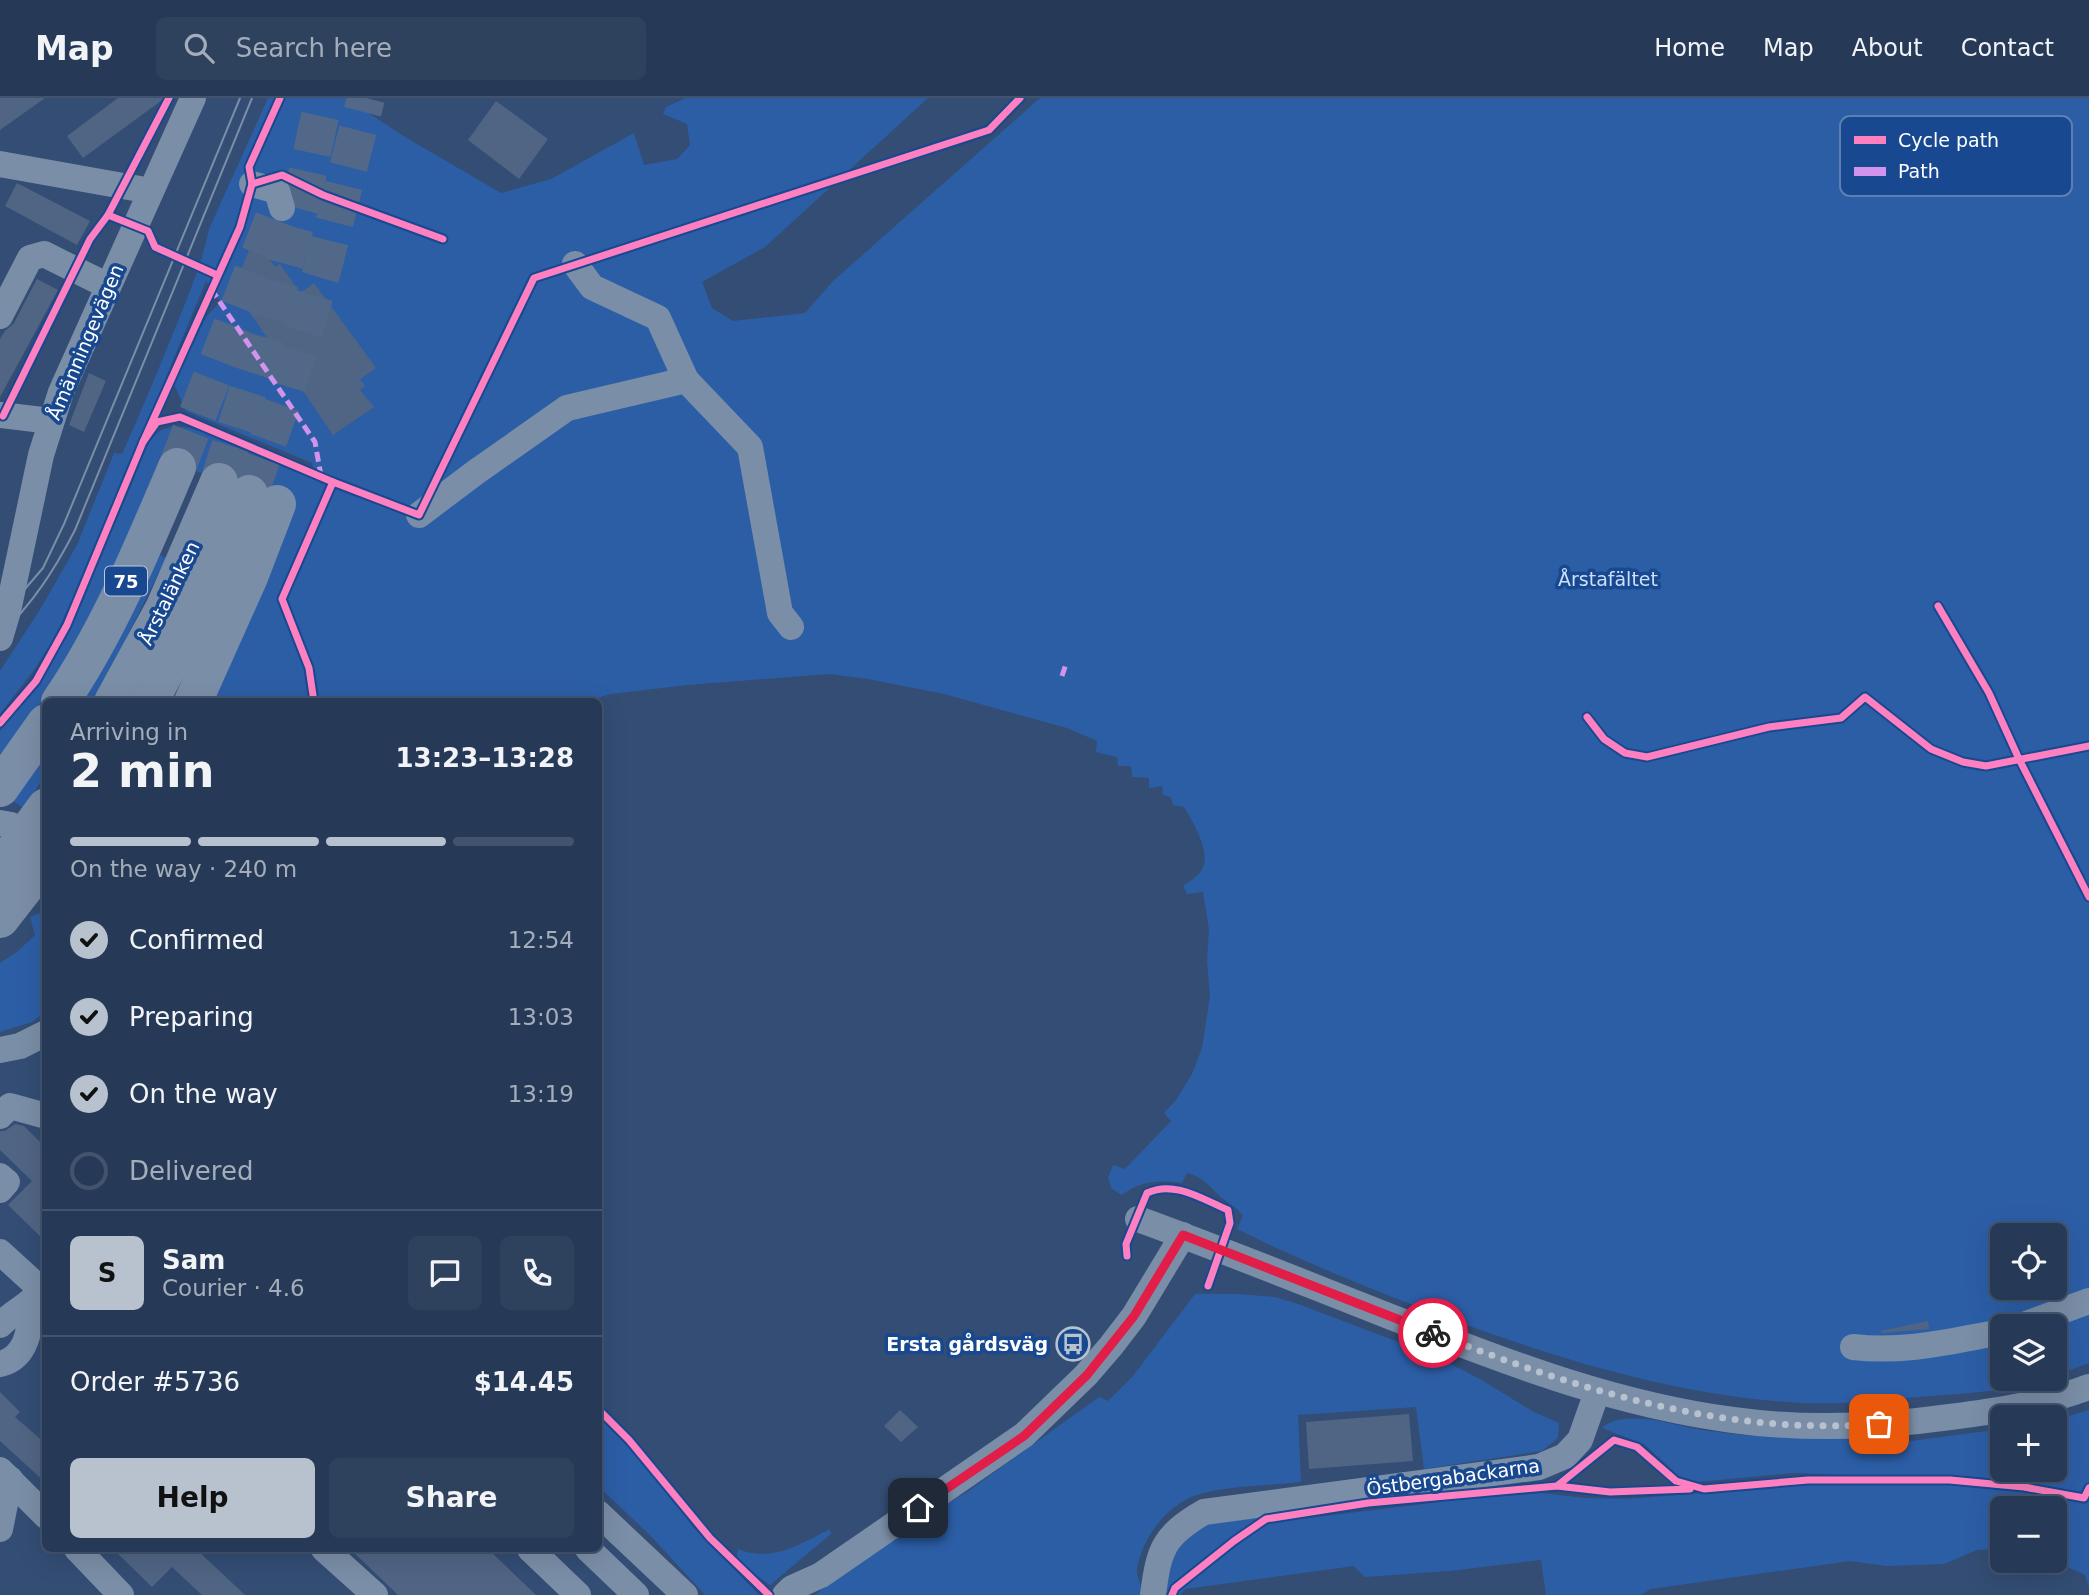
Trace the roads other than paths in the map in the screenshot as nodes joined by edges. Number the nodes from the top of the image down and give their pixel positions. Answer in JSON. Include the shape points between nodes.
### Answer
{"nodes":[{"id":1,"x":193,"y":98,"type":"edge"},
{"id":2,"x":0,"y":164,"type":"edge"},
{"id":3,"x":253,"y":184,"type":"dead end"},
{"id":4,"x":151,"y":191,"type":"junction"},
{"id":5,"x":282,"y":208,"type":"dead end"},
{"id":6,"x":575,"y":264,"type":"dead end"},
{"id":7,"x":108,"y":286,"type":"junction"},
{"id":8,"x":0,"y":316,"type":"edge"},
{"id":9,"x":685,"y":380,"type":"junction"},
{"id":10,"x":1,"y":418,"type":"edge"},
{"id":11,"x":51,"y":421,"type":"junction"},
{"id":12,"x":177,"y":467,"type":"tunnel mouth"},
{"id":13,"x":248,"y":493,"type":"junction"},
{"id":14,"x":419,"y":515,"type":"dead end"},
{"id":15,"x":791,"y":627,"type":"dead end"},
{"id":16,"x":0,"y":638,"type":"edge"},
{"id":17,"x":60,"y":698,"type":"edge"},
{"id":18,"x":115,"y":698,"type":"edge"},
{"id":19,"x":151,"y":698,"type":"edge"},
{"id":20,"x":195,"y":698,"type":"edge"},
{"id":21,"x":42,"y":717,"type":"edge"},
{"id":22,"x":42,"y":729,"type":"edge"},
{"id":23,"x":0,"y":760,"type":"edge"},
{"id":24,"x":0,"y":788,"type":"edge"},
{"id":25,"x":42,"y":812,"type":"edge"},
{"id":26,"x":0,"y":823,"type":"edge"},
{"id":27,"x":42,"y":837,"type":"edge"},
{"id":28,"x":42,"y":865,"type":"edge"},
{"id":29,"x":0,"y":870,"type":"edge"},
{"id":30,"x":0,"y":919,"type":"edge"},
{"id":31,"x":42,"y":1035,"type":"edge"},
{"id":32,"x":1,"y":1050,"type":"edge"},
{"id":33,"x":42,"y":1057,"type":"edge"},
{"id":34,"x":42,"y":1115,"type":"edge"},
{"id":35,"x":0,"y":1116,"type":"edge"},
{"id":36,"x":0,"y":1176,"type":"edge"},
{"id":37,"x":0,"y":1190,"type":"edge"},
{"id":38,"x":1138,"y":1219,"type":"dead end"},
{"id":39,"x":1183,"y":1235,"type":"junction"},
{"id":40,"x":0,"y":1252,"type":"edge"},
{"id":41,"x":40,"y":1294,"type":"edge"},
{"id":42,"x":2089,"y":1301,"type":"edge"},
{"id":43,"x":2054,"y":1314,"type":"edge"},
{"id":44,"x":0,"y":1325,"type":"edge"},
{"id":45,"x":1990,"y":1334,"type":"edge"},
{"id":46,"x":1853,"y":1348,"type":"dead end"},
{"id":47,"x":0,"y":1364,"type":"edge"},
{"id":48,"x":2089,"y":1387,"type":"edge"},
{"id":49,"x":1597,"y":1392,"type":"junction"},
{"id":50,"x":5,"y":1475,"type":"edge"},
{"id":51,"x":42,"y":1512,"type":"edge"},
{"id":52,"x":602,"y":1517,"type":"edge"},
{"id":53,"x":0,"y":1529,"type":"edge"},
{"id":54,"x":80,"y":1552,"type":"edge"},
{"id":55,"x":327,"y":1552,"type":"edge"},
{"id":56,"x":533,"y":1552,"type":"edge"},
{"id":57,"x":591,"y":1552,"type":"edge"},
{"id":58,"x":813,"y":1585,"type":"edge"},
{"id":59,"x":121,"y":1595,"type":"edge"},
{"id":60,"x":375,"y":1595,"type":"edge"},
{"id":61,"x":578,"y":1595,"type":"edge"},
{"id":62,"x":636,"y":1595,"type":"edge"},
{"id":63,"x":685,"y":1595,"type":"edge"},
{"id":64,"x":785,"y":1595,"type":"edge"},
{"id":65,"x":1153,"y":1595,"type":"edge"}],
"edges":[{"from":1,"to":4,"type":"street","name":"Åmänningevägen"},
{"from":2,"to":4,"type":"street"},
{"from":3,"to":5,"type":"street","via":[[277,191]]},
{"from":4,"to":7,"type":"street","name":"Åmänningevägen"},
{"from":6,"to":9,"type":"street","via":[[592,286],[658,318]]},
{"from":7,"to":8,"type":"street","via":[[44,254],[30,258]]},
{"from":7,"to":11,"type":"street","name":"Åmänningevägen"},
{"from":9,"to":14,"type":"street","via":[[567,408]]},
{"from":9,"to":15,"type":"street","via":[[750,447],[780,613]]},
{"from":10,"to":11,"type":"street"},
{"from":11,"to":16,"type":"street","name":"Åmänningevägen"},
{"from":12,"to":17,"type":"highway","number":"75","via":[[94,646]]},
{"from":13,"to":18,"type":"highway","name":"Årstalänken","number":"75","via":[[164,609]]},
{"from":13,"to":19,"type":"highway","name":"Årstalänken","via":[[192,621]]},
{"from":13,"to":20,"type":"highway","via":[[250,577]]},
{"from":21,"to":23,"type":"highway","number":"75"},
{"from":22,"to":24,"type":"highway"},
{"from":25,"to":29,"type":"highway"},
{"from":26,"to":27,"type":"street"},
{"from":28,"to":30,"type":"highway"},
{"from":31,"to":32,"type":"street"},
{"from":32,"to":33,"type":"street"},
{"from":34,"to":35,"type":"street","via":[[10,1106]]},
{"from":36,"to":37,"type":"street","via":[[7,1182]]},
{"from":38,"to":39,"type":"street"},
{"from":39,"to":49,"type":"street","via":[[1507,1363]]},
{"from":39,"to":58,"type":"street","via":[[1111,1346],[1024,1436]]},
{"from":40,"to":41,"type":"street"},
{"from":41,"to":44,"type":"street"},
{"from":41,"to":47,"type":"street","via":[[27,1340],[9,1362]]},
{"from":42,"to":43,"type":"street"},
{"from":45,"to":46,"type":"street","via":[[1931,1346]]},
{"from":48,"to":49,"type":"street","via":[[2031,1405],[1926,1420],[1797,1426],[1691,1413]]},
{"from":49,"to":65,"type":"street","name":"Östbergabackarna","via":[[1580,1440],[1565,1456],[1539,1467],[1204,1512],[1169,1538],[1157,1559]]},
{"from":50,"to":51,"type":"street"},
{"from":50,"to":53,"type":"street"},
{"from":52,"to":63,"type":"street"},
{"from":54,"to":59,"type":"street"},
{"from":55,"to":60,"type":"street"},
{"from":56,"to":61,"type":"street"},
{"from":57,"to":62,"type":"street"},
{"from":58,"to":64,"type":"street","via":[[792,1588]]}]}
